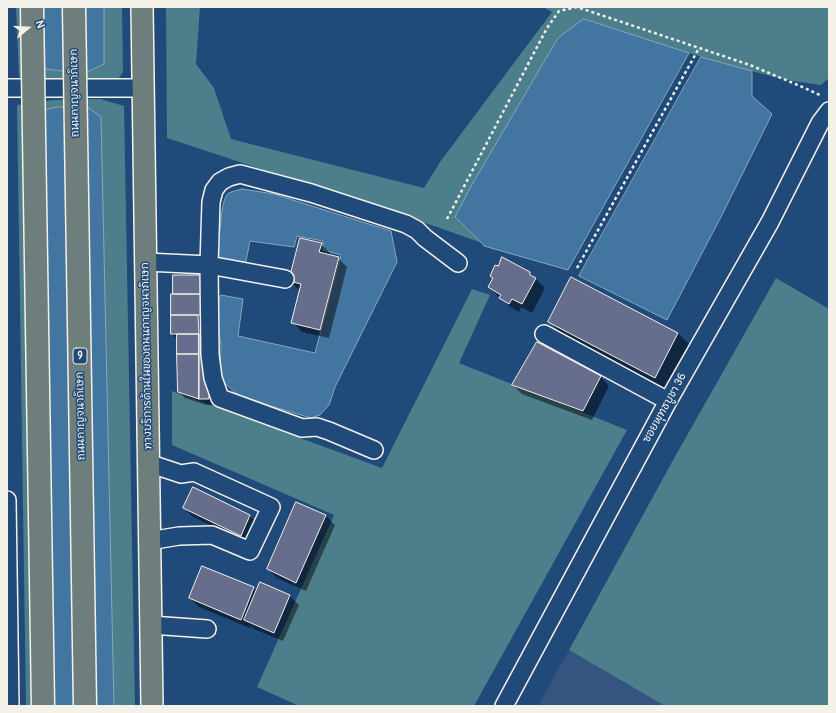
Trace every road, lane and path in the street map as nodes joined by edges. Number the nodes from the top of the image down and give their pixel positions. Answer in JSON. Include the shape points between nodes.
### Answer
{"nodes":[{"id":1,"x":32,"y":7,"type":"edge"},
{"id":2,"x":74,"y":7,"type":"edge"},
{"id":3,"x":142,"y":7,"type":"edge"},
{"id":4,"x":700,"y":48,"type":"junction"},
{"id":5,"x":7,"y":88,"type":"edge"},
{"id":6,"x":143,"y":88,"type":"junction"},
{"id":7,"x":827,"y":105,"type":"edge"},
{"id":8,"x":447,"y":219,"type":"dead end"},
{"id":9,"x":146,"y":262,"type":"junction"},
{"id":10,"x":458,"y":262,"type":"dead end"},
{"id":11,"x":209,"y":265,"type":"junction"},
{"id":12,"x":577,"y":268,"type":"dead end"},
{"id":13,"x":285,"y":279,"type":"dead end"},
{"id":14,"x":544,"y":334,"type":"dead end"},
{"id":15,"x":668,"y":401,"type":"junction"},
{"id":16,"x":374,"y":450,"type":"dead end"},
{"id":17,"x":148,"y":462,"type":"junction"},
{"id":18,"x":7,"y":500,"type":"edge"},
{"id":19,"x":150,"y":541,"type":"junction"},
{"id":20,"x":151,"y":625,"type":"junction"},
{"id":21,"x":207,"y":629,"type":"dead end"},
{"id":22,"x":10,"y":706,"type":"edge"},
{"id":23,"x":43,"y":706,"type":"edge"},
{"id":24,"x":85,"y":706,"type":"edge"},
{"id":25,"x":152,"y":706,"type":"edge"},
{"id":26,"x":504,"y":706,"type":"edge"}],
"edges":[{"from":1,"to":23,"type":"highway","bridge":true},
{"from":2,"to":24,"type":"highway","name":"ถนนกาญจนาภิเษก","number":"9","bridge":true},
{"from":3,"to":6,"type":"main road","name":"ทางบริการด้านในของถนนกาญจนาภิเษก"},
{"from":4,"to":7,"type":"path","via":[[800,86]]},
{"from":4,"to":8,"type":"path","via":[[577,7],[559,11],[547,28]]},
{"from":4,"to":12,"type":"path"},
{"from":5,"to":6,"type":"street"},
{"from":6,"to":9,"type":"main road","name":"ทางบริการด้านในของถนนกาญจนาภิเษก"},
{"from":7,"to":15,"type":"street","name":"ซอยพุทธบูชา 36","via":[[770,222]]},
{"from":9,"to":11,"type":"street"},
{"from":9,"to":17,"type":"main road","name":"ทางบริการด้านในของถนนกาญจนาภิเษก"},
{"from":10,"to":11,"type":"street","via":[[406,224],[311,193],[240,174],[220,182],[214,190],[211,202]]},
{"from":11,"to":13,"type":"street"},
{"from":11,"to":16,"type":"street","via":[[210,355],[213,378],[220,398],[302,428],[317,427],[329,431]]},
{"from":14,"to":15,"type":"street"},
{"from":15,"to":26,"type":"street","name":"ซอยพุทธบูชา 36"},
{"from":17,"to":19,"type":"main road","name":"ทางบริการด้านในของถนนกาญจนาภิเษก"},
{"from":17,"to":19,"type":"street","via":[[181,474],[194,472],[271,507],[250,551],[212,535],[179,536]]},
{"from":18,"to":22,"type":"street"},
{"from":19,"to":20,"type":"main road","name":"ทางบริการด้านในของถนนกาญจนาภิเษก"},
{"from":20,"to":21,"type":"street"},
{"from":20,"to":25,"type":"main road","name":"ทางบริการด้านในของถนนกาญจนาภิเษก"}]}
